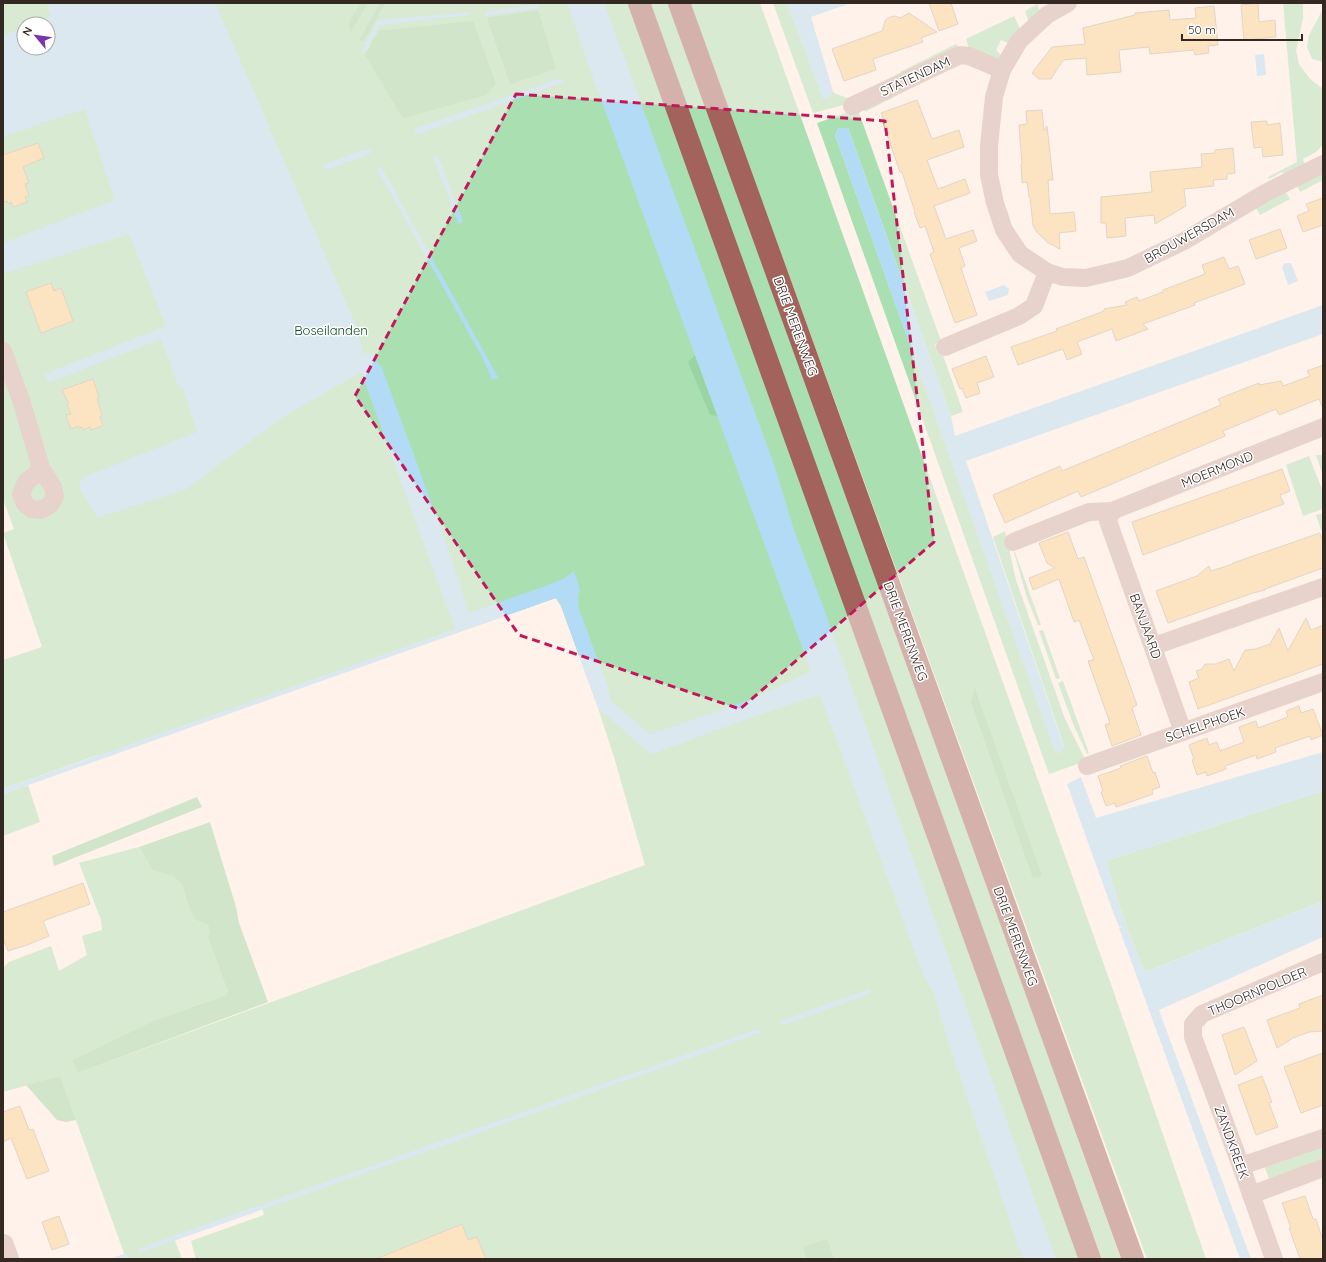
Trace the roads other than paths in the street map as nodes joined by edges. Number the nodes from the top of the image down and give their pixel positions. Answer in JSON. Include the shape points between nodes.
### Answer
{"nodes":[{"id":1,"x":639,"y":3,"type":"edge"},
{"id":2,"x":679,"y":3,"type":"edge"},
{"id":3,"x":1068,"y":3,"type":"edge"},
{"id":4,"x":1002,"y":70,"type":"junction"},
{"id":5,"x":852,"y":106,"type":"dead end"},
{"id":6,"x":1323,"y":164,"type":"edge"},
{"id":7,"x":1047,"y":272,"type":"junction"},
{"id":8,"x":945,"y":347,"type":"dead end"},
{"id":9,"x":3,"y":351,"type":"edge"},
{"id":10,"x":1323,"y":427,"type":"edge"},
{"id":11,"x":41,"y":468,"type":"dead end"},
{"id":12,"x":1110,"y":516,"type":"junction"},
{"id":13,"x":1013,"y":542,"type":"dead end"},
{"id":14,"x":1323,"y":586,"type":"edge"},
{"id":15,"x":1154,"y":646,"type":"junction"},
{"id":16,"x":1323,"y":682,"type":"edge"},
{"id":17,"x":1183,"y":732,"type":"junction"},
{"id":18,"x":1086,"y":766,"type":"dead end"},
{"id":19,"x":1323,"y":962,"type":"edge"},
{"id":20,"x":1193,"y":1024,"type":"joint"},
{"id":21,"x":1323,"y":1138,"type":"edge"},
{"id":22,"x":1241,"y":1166,"type":"junction"},
{"id":23,"x":1323,"y":1168,"type":"edge"},
{"id":24,"x":1251,"y":1195,"type":"junction"},
{"id":25,"x":3,"y":1245,"type":"edge"},
{"id":26,"x":8,"y":1259,"type":"edge"},
{"id":27,"x":1090,"y":1259,"type":"edge"},
{"id":28,"x":1133,"y":1259,"type":"edge"},
{"id":29,"x":1274,"y":1259,"type":"edge"}],
"edges":[{"from":1,"to":27,"type":"highway"},
{"from":2,"to":28,"type":"highway","name":"DRIE MERENWEG"},
{"from":3,"to":4,"type":"street","via":[[1047,15],[1019,41]]},
{"from":4,"to":5,"type":"street","name":"STATENDAM","via":[[969,56],[960,55]]},
{"from":4,"to":7,"type":"street","name":"BROUWERSDAM","via":[[994,97],[989,146],[989,175],[995,203],[1004,230],[1020,254]]},
{"from":6,"to":7,"type":"street","name":"BROUWERSDAM","via":[[1267,192],[1184,241],[1128,268],[1086,278]]},
{"from":7,"to":8,"type":"street","via":[[1034,306],[1019,316]]},
{"from":9,"to":11,"type":"street"},
{"from":10,"to":12,"type":"street","name":"MOERMOND"},
{"from":12,"to":13,"type":"street","name":"MOERMOND","via":[[1089,512]]},
{"from":12,"to":15,"type":"street","name":"BANJAARD"},
{"from":14,"to":15,"type":"street"},
{"from":15,"to":17,"type":"street","name":"BANJAARD"},
{"from":16,"to":17,"type":"street","name":"SCHELPHOEK"},
{"from":17,"to":18,"type":"street","name":"SCHELPHOEK"},
{"from":19,"to":20,"type":"street","name":"THOORNPOLDER","via":[[1202,1014]]},
{"from":20,"to":22,"type":"street","name":"ZANDKREEK","via":[[1193,1037]]},
{"from":21,"to":22,"type":"street"},
{"from":22,"to":24,"type":"street","name":"ZANDKREEK"},
{"from":23,"to":24,"type":"street"},
{"from":24,"to":29,"type":"street","name":"ZANDKREEK"},
{"from":25,"to":26,"type":"street"}]}
